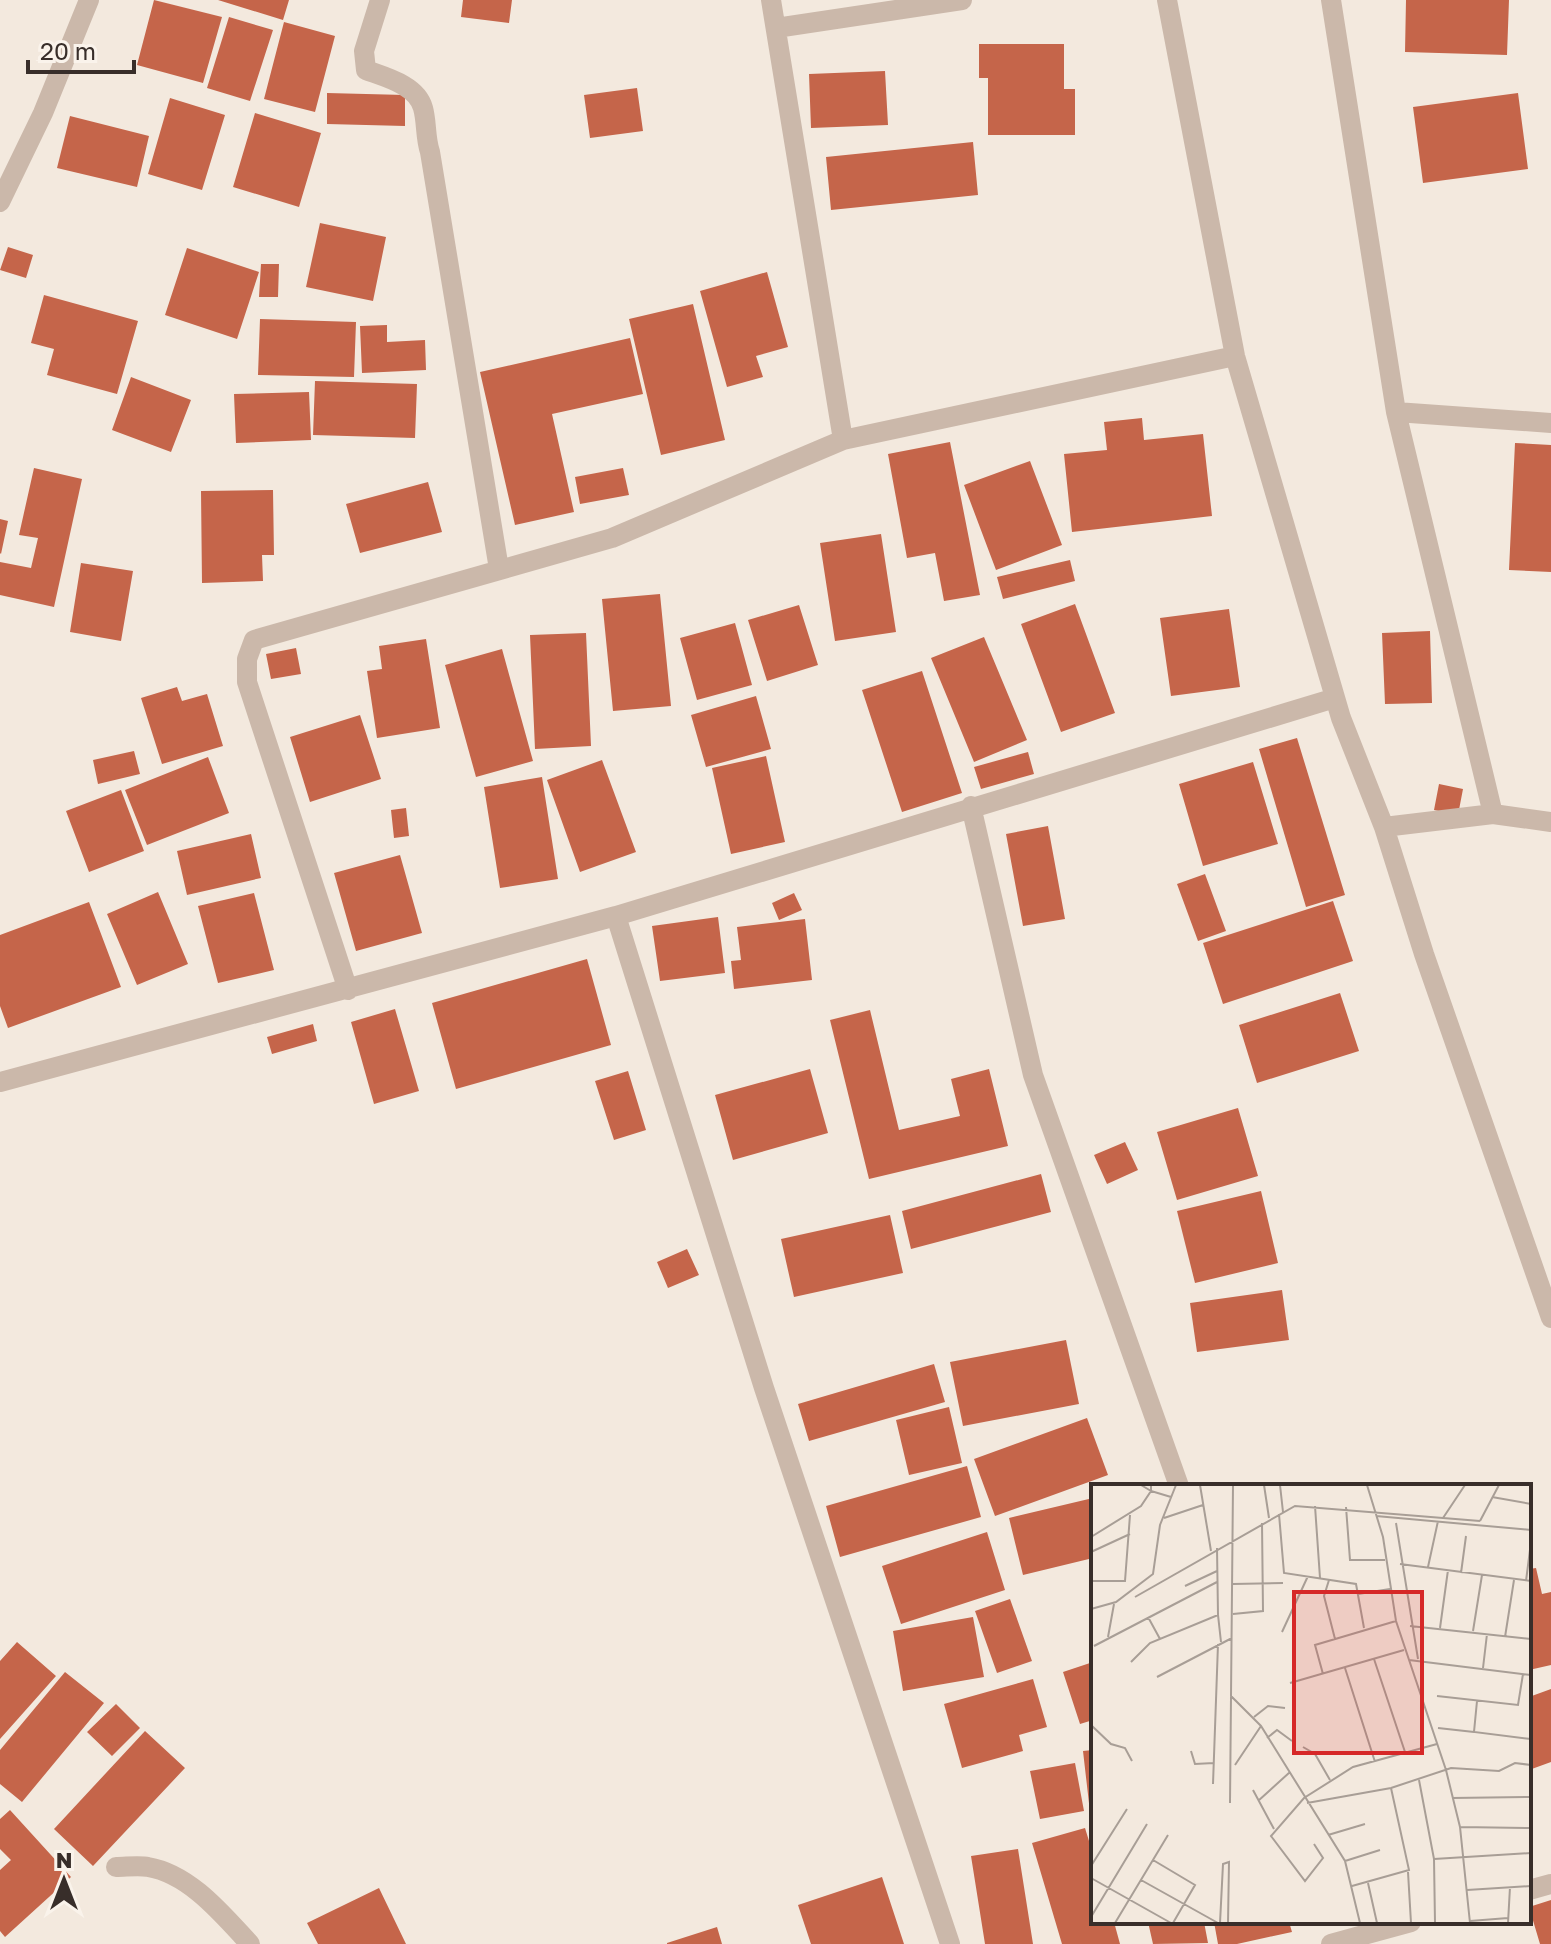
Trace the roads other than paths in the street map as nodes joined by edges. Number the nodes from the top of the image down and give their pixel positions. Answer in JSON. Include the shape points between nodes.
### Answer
{"nodes":[{"id":1,"x":89,"y":0,"type":"edge"},
{"id":2,"x":380,"y":0,"type":"edge"},
{"id":3,"x":771,"y":0,"type":"edge"},
{"id":4,"x":962,"y":0,"type":"edge"},
{"id":5,"x":1167,"y":0,"type":"edge"},
{"id":6,"x":1331,"y":0,"type":"edge"},
{"id":7,"x":776,"y":28,"type":"junction"},
{"id":8,"x":0,"y":202,"type":"edge"},
{"id":9,"x":1235,"y":356,"type":"junction"},
{"id":10,"x":1396,"y":412,"type":"junction"},
{"id":11,"x":1551,"y":423,"type":"edge"},
{"id":12,"x":843,"y":440,"type":"junction"},
{"id":13,"x":499,"y":569,"type":"junction"},
{"id":14,"x":1335,"y":698,"type":"junction"},
{"id":15,"x":971,"y":806,"type":"junction"},
{"id":16,"x":1493,"y":814,"type":"junction"},
{"id":17,"x":1551,"y":822,"type":"edge"},
{"id":18,"x":1384,"y":827,"type":"junction"},
{"id":19,"x":616,"y":916,"type":"junction"},
{"id":20,"x":348,"y":990,"type":"junction"},
{"id":21,"x":0,"y":1082,"type":"edge"},
{"id":22,"x":1551,"y":1318,"type":"edge"},
{"id":23,"x":1178,"y":1484,"type":"edge"},
{"id":24,"x":116,"y":1867,"type":"dead end"},
{"id":25,"x":1551,"y":1884,"type":"edge"},
{"id":26,"x":1531,"y":1889,"type":"edge"},
{"id":27,"x":1400,"y":1924,"type":"edge"},
{"id":28,"x":1339,"y":1935,"type":"edge"},
{"id":29,"x":250,"y":1944,"type":"edge"},
{"id":30,"x":950,"y":1944,"type":"edge"}],
"edges":[{"from":1,"to":8,"type":"street"},
{"from":2,"to":13,"type":"street","via":[[364,51],[366,70],[406,86],[423,106],[423,132]]},
{"from":3,"to":7,"type":"street"},
{"from":4,"to":7,"type":"street"},
{"from":5,"to":9,"type":"street"},
{"from":6,"to":10,"type":"street"},
{"from":7,"to":12,"type":"street"},
{"from":9,"to":12,"type":"street"},
{"from":9,"to":14,"type":"street"},
{"from":10,"to":11,"type":"street"},
{"from":10,"to":16,"type":"street"},
{"from":12,"to":13,"type":"street","via":[[612,538]]},
{"from":13,"to":20,"type":"street","via":[[254,640],[247,659],[247,682]]},
{"from":14,"to":15,"type":"street"},
{"from":14,"to":18,"type":"street"},
{"from":15,"to":19,"type":"street"},
{"from":15,"to":23,"type":"street","via":[[1033,1075]]},
{"from":16,"to":17,"type":"street"},
{"from":16,"to":18,"type":"street"},
{"from":18,"to":22,"type":"street"},
{"from":19,"to":20,"type":"street"},
{"from":19,"to":30,"type":"street","via":[[764,1388]]},
{"from":20,"to":21,"type":"street"},
{"from":24,"to":29,"type":"street","via":[[149,1867],[180,1880]]},
{"from":25,"to":26,"type":"street"},
{"from":27,"to":28,"type":"street"}]}
